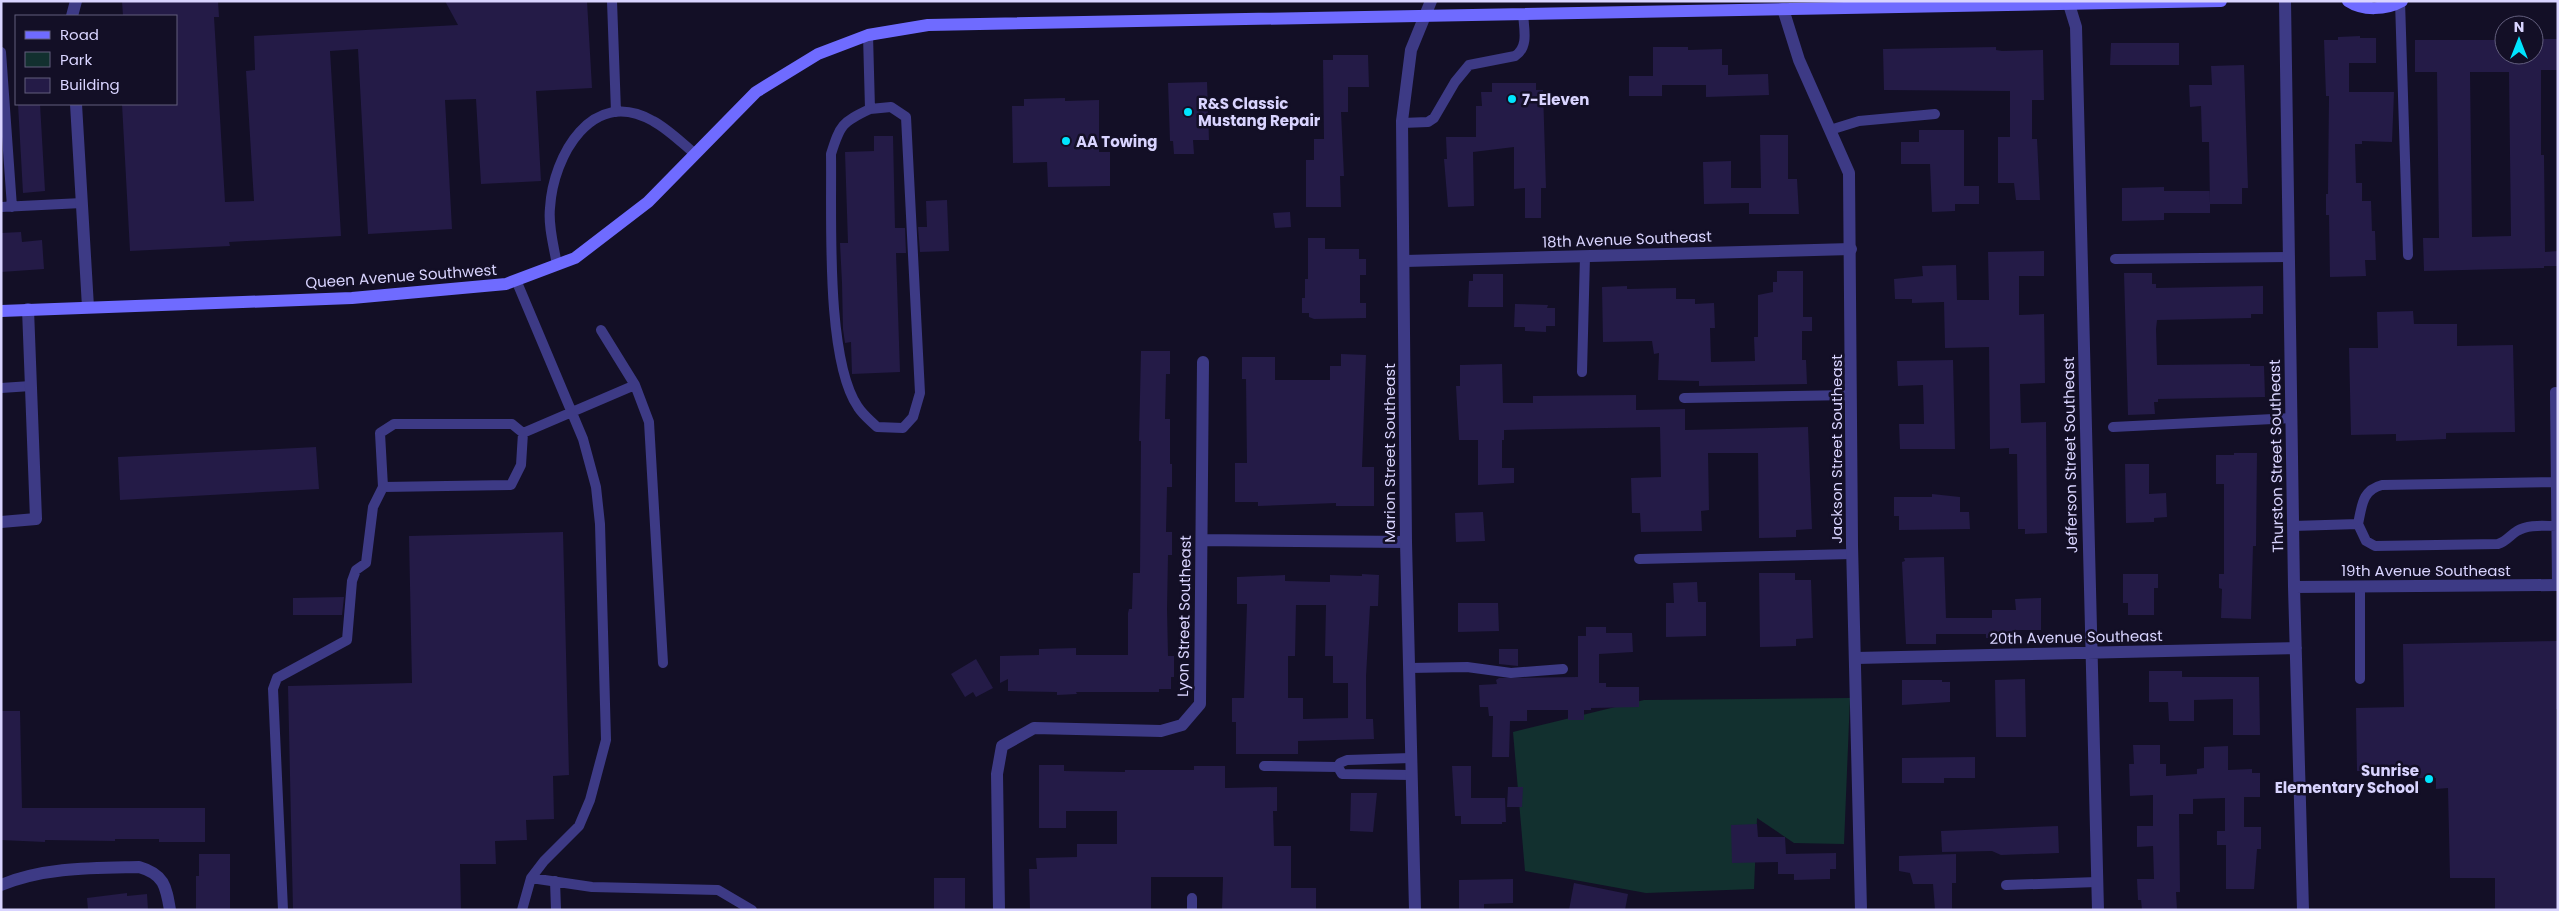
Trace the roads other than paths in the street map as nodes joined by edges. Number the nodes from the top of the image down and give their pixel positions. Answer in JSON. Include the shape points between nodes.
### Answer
{"nodes":[{"id":1,"x":76,"y":1,"type":"edge"},
{"id":2,"x":612,"y":1,"type":"edge"},
{"id":3,"x":1431,"y":1,"type":"edge"},
{"id":4,"x":2220,"y":1,"type":"edge"},
{"id":5,"x":2285,"y":1,"type":"edge"},
{"id":6,"x":2348,"y":1,"type":"edge"},
{"id":7,"x":2400,"y":2,"type":"edge"},
{"id":8,"x":2068,"y":3,"type":"edge"},
{"id":9,"x":1915,"y":4,"type":"edge"},
{"id":10,"x":1783,"y":5,"type":"edge"},
{"id":11,"x":1523,"y":14,"type":"junction"},
{"id":12,"x":72,"y":15,"type":"edge"},
{"id":13,"x":1425,"y":15,"type":"junction"},
{"id":14,"x":868,"y":35,"type":"junction"},
{"id":15,"x":1,"y":52,"type":"edge"},
{"id":16,"x":76,"y":105,"type":"edge"},
{"id":17,"x":870,"y":109,"type":"junction"},
{"id":18,"x":616,"y":112,"type":"junction"},
{"id":19,"x":1935,"y":114,"type":"dead end"},
{"id":20,"x":1402,"y":123,"type":"junction"},
{"id":21,"x":1830,"y":130,"type":"junction"},
{"id":22,"x":696,"y":154,"type":"junction"},
{"id":23,"x":82,"y":203,"type":"junction"},
{"id":24,"x":1,"y":207,"type":"edge"},
{"id":25,"x":12,"y":207,"type":"junction"},
{"id":26,"x":1851,"y":249,"type":"junction"},
{"id":27,"x":2408,"y":255,"type":"dead end"},
{"id":28,"x":1585,"y":256,"type":"junction"},
{"id":29,"x":2289,"y":257,"type":"junction"},
{"id":30,"x":2115,"y":259,"type":"dead end"},
{"id":31,"x":1405,"y":261,"type":"junction"},
{"id":32,"x":557,"y":265,"type":"junction"},
{"id":33,"x":516,"y":280,"type":"junction"},
{"id":34,"x":88,"y":307,"type":"junction"},
{"id":35,"x":28,"y":309,"type":"junction"},
{"id":36,"x":1,"y":311,"type":"edge"},
{"id":37,"x":601,"y":330,"type":"dead end"},
{"id":38,"x":1203,"y":362,"type":"dead end"},
{"id":39,"x":1582,"y":372,"type":"dead end"},
{"id":40,"x":31,"y":386,"type":"junction"},
{"id":41,"x":635,"y":386,"type":"junction"},
{"id":42,"x":1,"y":388,"type":"edge"},
{"id":43,"x":2555,"y":392,"type":"dead end"},
{"id":44,"x":1852,"y":395,"type":"junction"},
{"id":45,"x":1684,"y":398,"type":"dead end"},
{"id":46,"x":572,"y":412,"type":"junction"},
{"id":47,"x":2292,"y":418,"type":"junction"},
{"id":48,"x":2113,"y":427,"type":"dead end"},
{"id":49,"x":523,"y":433,"type":"junction"},
{"id":50,"x":2556,"y":482,"type":"junction"},
{"id":51,"x":383,"y":487,"type":"junction"},
{"id":52,"x":1,"y":522,"type":"edge"},
{"id":53,"x":2358,"y":524,"type":"junction"},
{"id":54,"x":2293,"y":526,"type":"junction"},
{"id":55,"x":2556,"y":526,"type":"junction"},
{"id":56,"x":1202,"y":540,"type":"junction"},
{"id":57,"x":1406,"y":542,"type":"junction"},
{"id":58,"x":1852,"y":554,"type":"junction"},
{"id":59,"x":1640,"y":559,"type":"dead end"},
{"id":60,"x":2557,"y":585,"type":"edge"},
{"id":61,"x":2360,"y":586,"type":"junction"},
{"id":62,"x":2294,"y":587,"type":"junction"},
{"id":63,"x":2296,"y":648,"type":"junction"},
{"id":64,"x":2091,"y":654,"type":"junction"},
{"id":65,"x":1856,"y":658,"type":"junction"},
{"id":66,"x":663,"y":663,"type":"dead end"},
{"id":67,"x":1409,"y":668,"type":"junction"},
{"id":68,"x":1562,"y":669,"type":"dead end"},
{"id":69,"x":2360,"y":680,"type":"dead end"},
{"id":70,"x":1411,"y":758,"type":"junction"},
{"id":71,"x":1264,"y":766,"type":"dead end"},
{"id":72,"x":1338,"y":767,"type":"junction"},
{"id":73,"x":1412,"y":775,"type":"junction"},
{"id":74,"x":531,"y":878,"type":"junction"},
{"id":75,"x":555,"y":881,"type":"junction"},
{"id":76,"x":2097,"y":882,"type":"junction"},
{"id":77,"x":1,"y":884,"type":"edge"},
{"id":78,"x":2006,"y":885,"type":"dead end"},
{"id":79,"x":1192,"y":898,"type":"dead end"},
{"id":80,"x":170,"y":910,"type":"edge"},
{"id":81,"x":283,"y":910,"type":"edge"},
{"id":82,"x":522,"y":910,"type":"edge"},
{"id":83,"x":556,"y":910,"type":"edge"},
{"id":84,"x":752,"y":910,"type":"edge"},
{"id":85,"x":999,"y":910,"type":"edge"},
{"id":86,"x":1192,"y":910,"type":"edge"},
{"id":87,"x":1415,"y":910,"type":"edge"},
{"id":88,"x":1862,"y":910,"type":"edge"},
{"id":89,"x":2098,"y":910,"type":"edge"},
{"id":90,"x":2303,"y":910,"type":"edge"}],
"edges":[{"from":1,"to":12,"type":"street"},
{"from":2,"to":18,"type":"lane"},
{"from":3,"to":13,"type":"street","name":"Marion Street Southeast"},
{"from":4,"to":8,"type":"main road","name":"Queen Avenue Southwest"},
{"from":5,"to":29,"type":"street","name":"Thurston Street Southeast"},
{"from":6,"to":7,"type":"main road","via":[[2358,8],[2391,8]]},
{"from":7,"to":27,"type":"lane"},
{"from":8,"to":9,"type":"main road","name":"Queen Avenue Southwest"},
{"from":8,"to":64,"type":"street","name":"Jefferson Street Southeast","via":[[2076,27]]},
{"from":9,"to":10,"type":"main road","name":"Queen Avenue Southwest"},
{"from":10,"to":11,"type":"main road","name":"Queen Avenue Southwest"},
{"from":10,"to":21,"type":"street","name":"Jackson Street Southeast","via":[[1799,60]]},
{"from":11,"to":13,"type":"main road","name":"Queen Avenue Southwest"},
{"from":11,"to":20,"type":"lane","via":[[1524,46],[1521,52],[1469,65],[1434,118],[1428,122]]},
{"from":13,"to":14,"type":"main road","name":"Queen Avenue Southwest","via":[[928,25]]},
{"from":13,"to":20,"type":"street","name":"Marion Street Southeast","via":[[1411,50]]},
{"from":14,"to":17,"type":"lane"},
{"from":14,"to":22,"type":"main road","name":"Queen Avenue Southwest","via":[[818,54],[756,92]]},
{"from":15,"to":25,"type":"lane"},
{"from":16,"to":23,"type":"street"},
{"from":17,"to":17,"type":"lane","via":[[846,120],[836,136],[831,154],[834,310],[843,372],[858,407],[877,427],[903,428],[913,417],[920,394],[906,117],[891,107]]},
{"from":18,"to":22,"type":"lane","via":[[653,120]]},
{"from":18,"to":32,"type":"lane","via":[[595,116],[571,139],[553,181],[549,210]]},
{"from":19,"to":21,"type":"lane","via":[[1859,121]]},
{"from":20,"to":31,"type":"street","name":"Marion Street Southeast"},
{"from":21,"to":26,"type":"street","name":"Jackson Street Southeast","via":[[1849,172]]},
{"from":22,"to":32,"type":"main road","name":"Queen Avenue Southwest","via":[[648,202],[575,258]]},
{"from":23,"to":25,"type":"lane"},
{"from":23,"to":34,"type":"street"},
{"from":24,"to":25,"type":"lane"},
{"from":26,"to":28,"type":"street","name":"18th Avenue Southeast"},
{"from":26,"to":44,"type":"street","name":"Jackson Street Southeast"},
{"from":28,"to":31,"type":"street","name":"18th Avenue Southeast"},
{"from":28,"to":39,"type":"lane"},
{"from":29,"to":30,"type":"lane"},
{"from":29,"to":47,"type":"street","name":"Thurston Street Southeast"},
{"from":31,"to":57,"type":"street","name":"Marion Street Southeast"},
{"from":32,"to":33,"type":"main road","name":"Queen Avenue Southwest"},
{"from":33,"to":34,"type":"main road","name":"Queen Avenue Southwest","via":[[506,284],[352,298]]},
{"from":33,"to":46,"type":"lane"},
{"from":34,"to":35,"type":"main road","name":"Queen Avenue Southwest"},
{"from":35,"to":36,"type":"main road","name":"Queen Avenue Southwest"},
{"from":35,"to":40,"type":"street"},
{"from":37,"to":41,"type":"lane"},
{"from":38,"to":56,"type":"street","name":"Lyon Street Southeast"},
{"from":40,"to":42,"type":"lane"},
{"from":40,"to":52,"type":"street","via":[[36,519]]},
{"from":41,"to":46,"type":"lane"},
{"from":41,"to":66,"type":"lane","via":[[650,422]]},
{"from":43,"to":50,"type":"lane"},
{"from":44,"to":45,"type":"lane"},
{"from":44,"to":58,"type":"street","name":"Jackson Street Southeast"},
{"from":46,"to":49,"type":"lane"},
{"from":46,"to":74,"type":"lane","via":[[596,487],[599,515],[606,740],[590,800],[578,826]]},
{"from":47,"to":48,"type":"lane"},
{"from":47,"to":54,"type":"street","name":"Thurston Street Southeast"},
{"from":49,"to":51,"type":"lane","via":[[521,465],[511,485]]},
{"from":49,"to":51,"type":"lane","via":[[512,424],[394,424],[380,433]]},
{"from":50,"to":53,"type":"lane","via":[[2382,485],[2372,488],[2364,497]]},
{"from":50,"to":55,"type":"lane"},
{"from":51,"to":81,"type":"lane","via":[[373,507],[366,563],[356,570],[352,581],[347,640],[277,678],[273,689]]},
{"from":53,"to":54,"type":"lane"},
{"from":53,"to":55,"type":"lane","via":[[2366,540],[2375,546],[2498,544],[2527,527]]},
{"from":54,"to":62,"type":"street","name":"Thurston Street Southeast"},
{"from":55,"to":60,"type":"lane"},
{"from":56,"to":57,"type":"street"},
{"from":56,"to":85,"type":"street","name":"Lyon Street Southeast","via":[[1200,704],[1182,725],[1161,732],[1034,728],[1002,746],[997,774]]},
{"from":57,"to":67,"type":"street","name":"Marion Street Southeast"},
{"from":58,"to":59,"type":"lane"},
{"from":58,"to":65,"type":"street","name":"Jackson Street Southeast"},
{"from":60,"to":61,"type":"street","name":"19th Avenue Southeast"},
{"from":61,"to":62,"type":"street","name":"19th Avenue Southeast"},
{"from":61,"to":69,"type":"lane"},
{"from":62,"to":63,"type":"street","name":"Thurston Street Southeast"},
{"from":63,"to":64,"type":"street","name":"20th Avenue Southeast"},
{"from":63,"to":90,"type":"street","name":"Thurston Street Southeast"},
{"from":64,"to":65,"type":"street","name":"20th Avenue Southeast"},
{"from":64,"to":76,"type":"street","name":"Jefferson Street Southeast"},
{"from":65,"to":88,"type":"street","name":"Jackson Street Southeast"},
{"from":67,"to":68,"type":"lane","via":[[1467,667],[1511,673]]},
{"from":67,"to":70,"type":"street","name":"Marion Street Southeast"},
{"from":70,"to":72,"type":"lane","via":[[1347,760]]},
{"from":70,"to":73,"type":"street","name":"Marion Street Southeast"},
{"from":71,"to":72,"type":"lane"},
{"from":72,"to":73,"type":"lane","via":[[1342,774]]},
{"from":73,"to":87,"type":"street","name":"Marion Street Southeast"},
{"from":74,"to":75,"type":"lane"},
{"from":74,"to":82,"type":"lane"},
{"from":75,"to":83,"type":"lane"},
{"from":75,"to":84,"type":"lane","via":[[592,888],[718,890]]},
{"from":76,"to":78,"type":"lane"},
{"from":76,"to":89,"type":"street","name":"Jefferson Street Southeast"},
{"from":77,"to":80,"type":"street","via":[[63,870],[139,867],[160,878],[166,888]]},
{"from":79,"to":86,"type":"lane"}]}
